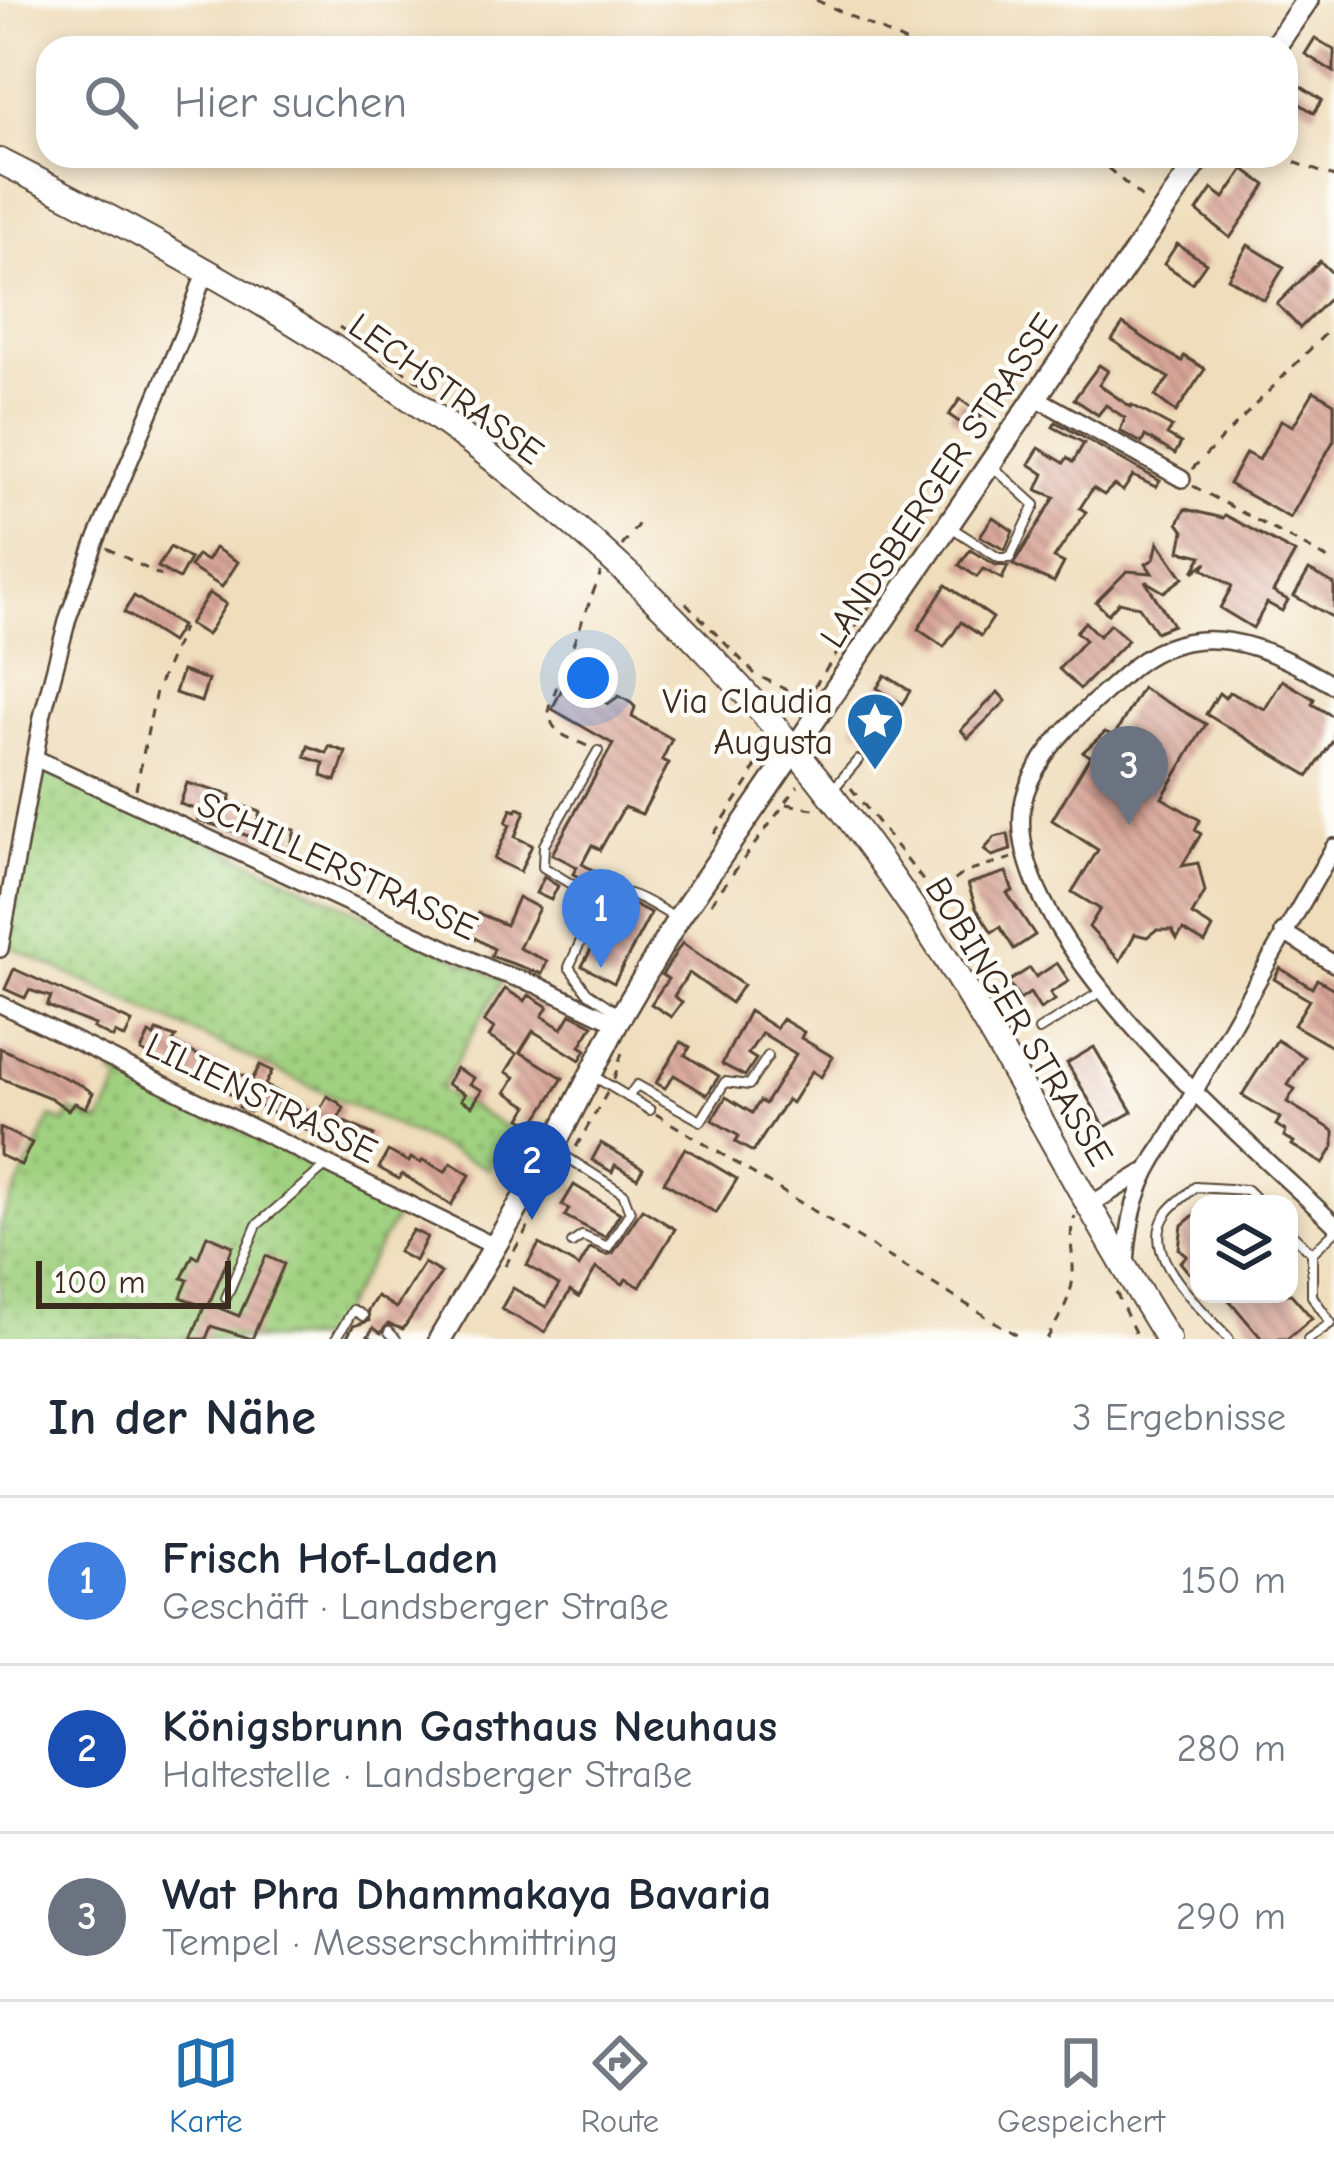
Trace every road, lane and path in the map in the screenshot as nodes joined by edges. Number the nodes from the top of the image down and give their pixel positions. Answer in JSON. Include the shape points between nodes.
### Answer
{"nodes":[{"id":1,"x":816,"y":0,"type":"edge"},
{"id":2,"x":1307,"y":0,"type":"edge"},
{"id":3,"x":892,"y":36,"type":"edge"},
{"id":4,"x":1282,"y":36,"type":"edge"},
{"id":5,"x":0,"y":161,"type":"edge"},
{"id":6,"x":1298,"y":164,"type":"edge"},
{"id":7,"x":1109,"y":168,"type":"edge"},
{"id":8,"x":1193,"y":168,"type":"edge"},
{"id":9,"x":1334,"y":177,"type":"edge"},
{"id":10,"x":1163,"y":212,"type":"junction"},
{"id":11,"x":205,"y":272,"type":"junction"},
{"id":12,"x":1334,"y":325,"type":"edge"},
{"id":13,"x":1035,"y":397,"type":"junction"},
{"id":14,"x":989,"y":464,"type":"junction"},
{"id":15,"x":1182,"y":479,"type":"junction"},
{"id":16,"x":643,"y":518,"type":"dead end"},
{"id":17,"x":948,"y":525,"type":"junction"},
{"id":18,"x":94,"y":543,"type":"junction"},
{"id":19,"x":610,"y":559,"type":"junction"},
{"id":20,"x":1334,"y":562,"type":"edge"},
{"id":21,"x":161,"y":576,"type":"dead end"},
{"id":22,"x":183,"y":628,"type":"dead end"},
{"id":23,"x":1334,"y":686,"type":"edge"},
{"id":24,"x":805,"y":700,"type":"dead end"},
{"id":25,"x":786,"y":716,"type":"dead end"},
{"id":26,"x":768,"y":740,"type":"dead end"},
{"id":27,"x":794,"y":750,"type":"junction"},
{"id":28,"x":598,"y":751,"type":"joint"},
{"id":29,"x":34,"y":758,"type":"junction"},
{"id":30,"x":858,"y":760,"type":"dead end"},
{"id":31,"x":794,"y":792,"type":"dead end"},
{"id":32,"x":830,"y":794,"type":"junction"},
{"id":33,"x":133,"y":802,"type":"junction"},
{"id":34,"x":784,"y":803,"type":"junction"},
{"id":35,"x":707,"y":845,"type":"dead end"},
{"id":36,"x":1334,"y":847,"type":"edge"},
{"id":37,"x":1026,"y":854,"type":"junction"},
{"id":38,"x":714,"y":899,"type":"dead end"},
{"id":39,"x":599,"y":901,"type":"junction"},
{"id":40,"x":678,"y":919,"type":"junction"},
{"id":41,"x":1283,"y":932,"type":"junction"},
{"id":42,"x":0,"y":950,"type":"edge"},
{"id":43,"x":1334,"y":964,"type":"edge"},
{"id":44,"x":1102,"y":991,"type":"junction"},
{"id":45,"x":0,"y":1004,"type":"edge"},
{"id":46,"x":619,"y":1018,"type":"junction"},
{"id":47,"x":1039,"y":1030,"type":"dead end"},
{"id":48,"x":768,"y":1056,"type":"dead end"},
{"id":49,"x":591,"y":1074,"type":"junction"},
{"id":50,"x":1193,"y":1091,"type":"junction"},
{"id":51,"x":628,"y":1097,"type":"junction"},
{"id":52,"x":650,"y":1110,"type":"joint"},
{"id":53,"x":553,"y":1148,"type":"junction"},
{"id":54,"x":329,"y":1162,"type":"junction"},
{"id":55,"x":1144,"y":1171,"type":"junction"},
{"id":56,"x":1252,"y":1195,"type":"edge"},
{"id":57,"x":1081,"y":1211,"type":"junction"},
{"id":58,"x":1334,"y":1228,"type":"edge"},
{"id":59,"x":1084,"y":1232,"type":"dead end"},
{"id":60,"x":1298,"y":1240,"type":"edge"},
{"id":61,"x":572,"y":1243,"type":"dead end"},
{"id":62,"x":496,"y":1247,"type":"junction"},
{"id":63,"x":1312,"y":1253,"type":"junction"},
{"id":64,"x":1118,"y":1273,"type":"junction"},
{"id":65,"x":1190,"y":1293,"type":"edge"},
{"id":66,"x":226,"y":1298,"type":"dead end"},
{"id":67,"x":1198,"y":1303,"type":"edge"},
{"id":68,"x":363,"y":1316,"type":"dead end"},
{"id":69,"x":1332,"y":1322,"type":"edge"},
{"id":70,"x":336,"y":1339,"type":"edge"},
{"id":71,"x":440,"y":1339,"type":"edge"},
{"id":72,"x":1023,"y":1339,"type":"edge"},
{"id":73,"x":1047,"y":1339,"type":"edge"},
{"id":74,"x":1138,"y":1339,"type":"edge"},
{"id":75,"x":1168,"y":1339,"type":"edge"},
{"id":76,"x":1229,"y":1339,"type":"edge"},
{"id":77,"x":1308,"y":1339,"type":"edge"}],
"edges":[{"from":1,"to":3,"type":"path"},
{"from":2,"to":4,"type":"street"},
{"from":5,"to":11,"type":"main road","name":"LECHSTRASSE"},
{"from":6,"to":9,"type":"path"},
{"from":7,"to":10,"type":"path"},
{"from":8,"to":10,"type":"street","name":"LANDSBERGER STRASSE"},
{"from":10,"to":13,"type":"street","name":"LANDSBERGER STRASSE"},
{"from":11,"to":18,"type":"street"},
{"from":11,"to":19,"type":"main road","name":"LECHSTRASSE","via":[[463,438]]},
{"from":12,"to":15,"type":"path"},
{"from":13,"to":14,"type":"street","name":"LANDSBERGER STRASSE"},
{"from":13,"to":15,"type":"street"},
{"from":14,"to":17,"type":"street","name":"LANDSBERGER STRASSE"},
{"from":14,"to":17,"type":"lane","via":[[1036,507],[1019,546],[999,558]]},
{"from":15,"to":20,"type":"path"},
{"from":16,"to":19,"type":"path"},
{"from":17,"to":27,"type":"street","name":"LANDSBERGER STRASSE"},
{"from":18,"to":21,"type":"path"},
{"from":18,"to":29,"type":"street"},
{"from":19,"to":27,"type":"main road","name":"LECHSTRASSE"},
{"from":19,"to":28,"type":"path","via":[[549,707],[555,731]]},
{"from":22,"to":33,"type":"path","via":[[156,691]]},
{"from":23,"to":37,"type":"street","via":[[1260,646],[1198,640],[1159,650],[1098,699],[1034,772],[1021,822]]},
{"from":24,"to":25,"type":"path"},
{"from":26,"to":35,"type":"path"},
{"from":27,"to":32,"type":"main road","name":"BOBINGER STRASSE"},
{"from":27,"to":40,"type":"street","name":"LANDSBERGER STRASSE"},
{"from":28,"to":39,"type":"lane","via":[[541,862]]},
{"from":29,"to":33,"type":"street","name":"SCHILLERSTRASSE"},
{"from":29,"to":42,"type":"street"},
{"from":30,"to":32,"type":"lane"},
{"from":31,"to":34,"type":"path"},
{"from":32,"to":34,"type":"path"},
{"from":32,"to":37,"type":"path","via":[[935,896],[964,873]]},
{"from":32,"to":57,"type":"main road","name":"BOBINGER STRASSE","via":[[989,1026]]},
{"from":33,"to":46,"type":"street","name":"SCHILLERSTRASSE","via":[[494,971]]},
{"from":34,"to":38,"type":"path"},
{"from":36,"to":41,"type":"street"},
{"from":37,"to":44,"type":"street","via":[[1052,914]]},
{"from":39,"to":40,"type":"lane","via":[[625,891]]},
{"from":39,"to":46,"type":"lane","via":[[569,967]]},
{"from":40,"to":46,"type":"street","name":"LANDSBERGER STRASSE"},
{"from":41,"to":43,"type":"street"},
{"from":41,"to":50,"type":"street"},
{"from":44,"to":47,"type":"lane"},
{"from":44,"to":50,"type":"street"},
{"from":45,"to":54,"type":"street","name":"LILIENSTRASSE"},
{"from":46,"to":49,"type":"street","name":"LANDSBERGER STRASSE"},
{"from":48,"to":51,"type":"lane","via":[[749,1085],[725,1082],[700,1121],[637,1085]]},
{"from":49,"to":51,"type":"lane"},
{"from":49,"to":53,"type":"street","name":"LANDSBERGER STRASSE"},
{"from":50,"to":55,"type":"street"},
{"from":50,"to":58,"type":"street"},
{"from":51,"to":52,"type":"lane"},
{"from":52,"to":72,"type":"path"},
{"from":53,"to":61,"type":"lane","via":[[623,1193],[630,1212],[608,1247],[582,1236]]},
{"from":53,"to":62,"type":"street","name":"LANDSBERGER STRASSE"},
{"from":54,"to":62,"type":"street","name":"LILIENSTRASSE"},
{"from":54,"to":66,"type":"lane","via":[[257,1225]]},
{"from":55,"to":57,"type":"street"},
{"from":55,"to":64,"type":"street"},
{"from":56,"to":65,"type":"lane","via":[[1196,1187],[1165,1214],[1157,1241]]},
{"from":57,"to":59,"type":"path"},
{"from":57,"to":64,"type":"main road","name":"BOBINGER STRASSE"},
{"from":57,"to":73,"type":"path","via":[[1069,1235],[1066,1303]]},
{"from":58,"to":63,"type":"lane"},
{"from":60,"to":63,"type":"lane"},
{"from":62,"to":71,"type":"street","name":"LANDSBERGER STRASSE"},
{"from":63,"to":69,"type":"lane","via":[[1312,1296]]},
{"from":64,"to":74,"type":"path"},
{"from":64,"to":75,"type":"main road","name":"BOBINGER STRASSE"},
{"from":67,"to":76,"type":"lane"},
{"from":68,"to":70,"type":"lane","via":[[353,1310]]},
{"from":69,"to":77,"type":"lane"}]}
